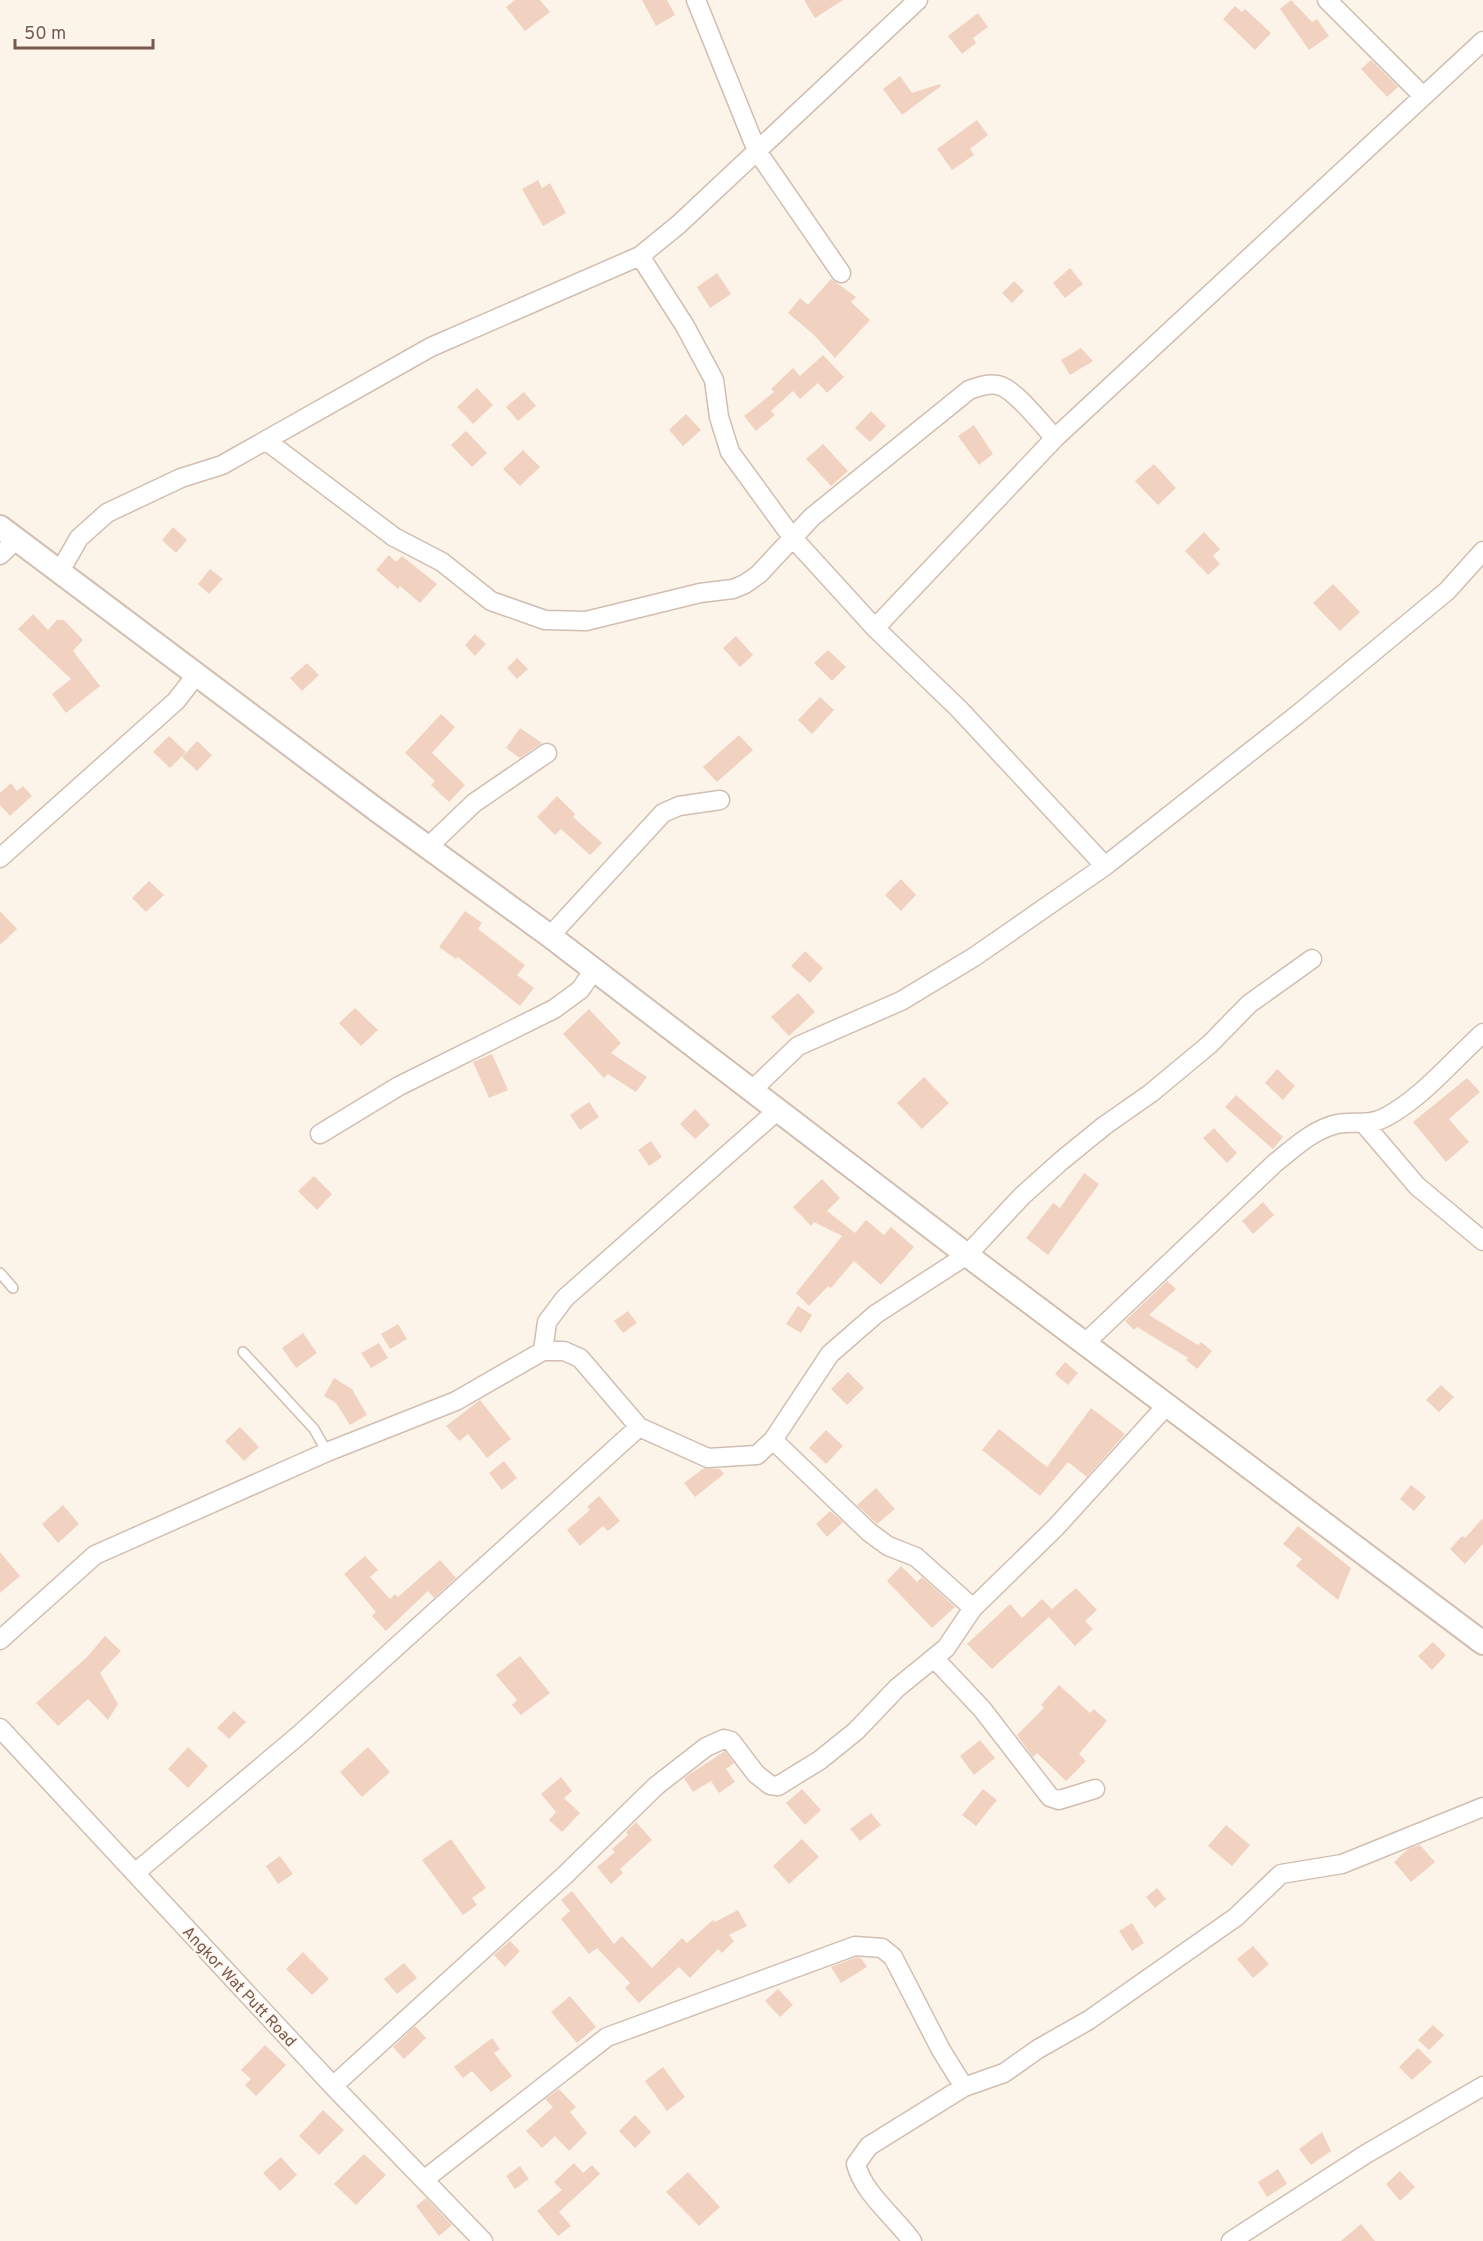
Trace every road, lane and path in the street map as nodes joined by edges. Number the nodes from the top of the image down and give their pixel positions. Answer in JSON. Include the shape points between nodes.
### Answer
{"nodes":[{"id":1,"x":696,"y":0,"type":"edge"},
{"id":2,"x":918,"y":0,"type":"edge"},
{"id":3,"x":1327,"y":0,"type":"edge"},
{"id":4,"x":1483,"y":41,"type":"edge"},
{"id":5,"x":1423,"y":96,"type":"junction"},
{"id":6,"x":757,"y":151,"type":"junction"},
{"id":7,"x":640,"y":256,"type":"junction"},
{"id":8,"x":841,"y":273,"type":"dead end"},
{"id":9,"x":1055,"y":438,"type":"junction"},
{"id":10,"x":268,"y":442,"type":"junction"},
{"id":11,"x":792,"y":537,"type":"junction"},
{"id":12,"x":5,"y":541,"type":"edge"},
{"id":13,"x":1483,"y":551,"type":"edge"},
{"id":14,"x":60,"y":572,"type":"junction"},
{"id":15,"x":875,"y":628,"type":"junction"},
{"id":16,"x":197,"y":674,"type":"junction"},
{"id":17,"x":547,"y":753,"type":"dead end"},
{"id":18,"x":720,"y":800,"type":"dead end"},
{"id":19,"x":428,"y":847,"type":"junction"},
{"id":20,"x":0,"y":858,"type":"edge"},
{"id":21,"x":1105,"y":866,"type":"junction"},
{"id":22,"x":550,"y":936,"type":"junction"},
{"id":23,"x":1312,"y":959,"type":"dead end"},
{"id":24,"x":594,"y":970,"type":"junction"},
{"id":25,"x":1483,"y":1033,"type":"edge"},
{"id":26,"x":752,"y":1090,"type":"junction"},
{"id":27,"x":778,"y":1110,"type":"junction"},
{"id":28,"x":1365,"y":1125,"type":"junction"},
{"id":29,"x":320,"y":1134,"type":"dead end"},
{"id":30,"x":1483,"y":1241,"type":"edge"},
{"id":31,"x":967,"y":1255,"type":"junction"},
{"id":32,"x":0,"y":1273,"type":"edge"},
{"id":33,"x":13,"y":1288,"type":"dead end"},
{"id":34,"x":1085,"y":1343,"type":"junction"},
{"id":35,"x":543,"y":1351,"type":"junction"},
{"id":36,"x":243,"y":1352,"type":"dead end"},
{"id":37,"x":1167,"y":1405,"type":"junction"},
{"id":38,"x":639,"y":1427,"type":"junction"},
{"id":39,"x":773,"y":1440,"type":"junction"},
{"id":40,"x":327,"y":1452,"type":"junction"},
{"id":41,"x":973,"y":1608,"type":"junction"},
{"id":42,"x":1481,"y":1638,"type":"edge"},
{"id":43,"x":0,"y":1640,"type":"edge"},
{"id":44,"x":934,"y":1658,"type":"junction"},
{"id":45,"x":0,"y":1728,"type":"edge"},
{"id":46,"x":1095,"y":1789,"type":"dead end"},
{"id":47,"x":1483,"y":1807,"type":"edge"},
{"id":48,"x":135,"y":1873,"type":"junction"},
{"id":49,"x":333,"y":2086,"type":"junction"},
{"id":50,"x":1483,"y":2086,"type":"edge"},
{"id":51,"x":964,"y":2088,"type":"junction"},
{"id":52,"x":424,"y":2179,"type":"junction"},
{"id":53,"x":1253,"y":2236,"type":"edge"},
{"id":54,"x":483,"y":2241,"type":"edge"},
{"id":55,"x":912,"y":2241,"type":"edge"},
{"id":56,"x":1231,"y":2241,"type":"edge"}],
"edges":[{"from":1,"to":6,"type":"street"},
{"from":2,"to":6,"type":"street"},
{"from":3,"to":5,"type":"street"},
{"from":4,"to":5,"type":"street"},
{"from":5,"to":9,"type":"street"},
{"from":6,"to":7,"type":"street"},
{"from":6,"to":8,"type":"street"},
{"from":7,"to":10,"type":"street","via":[[430,347]]},
{"from":7,"to":11,"type":"street","via":[[680,317],[714,380],[719,417],[730,452]]},
{"from":9,"to":11,"type":"street","via":[[1011,391],[999,385],[969,390]]},
{"from":9,"to":15,"type":"street"},
{"from":10,"to":11,"type":"street","via":[[394,537],[442,562],[491,601],[545,620],[586,621],[700,593],[733,589],[759,573]]},
{"from":10,"to":14,"type":"street","via":[[107,513],[79,538]]},
{"from":11,"to":15,"type":"street"},
{"from":12,"to":14,"type":"street"},
{"from":13,"to":21,"type":"street","via":[[1447,591],[1297,716]]},
{"from":14,"to":16,"type":"street"},
{"from":15,"to":21,"type":"street","via":[[959,709]]},
{"from":16,"to":19,"type":"street"},
{"from":16,"to":20,"type":"street","via":[[176,701]]},
{"from":17,"to":19,"type":"street","via":[[474,803]]},
{"from":18,"to":22,"type":"street","via":[[679,806],[663,813]]},
{"from":19,"to":22,"type":"street"},
{"from":21,"to":26,"type":"street","via":[[974,957],[902,1001],[798,1046]]},
{"from":22,"to":24,"type":"street"},
{"from":23,"to":31,"type":"street","via":[[1249,1004],[1210,1044],[1152,1093],[1061,1161]]},
{"from":24,"to":26,"type":"street"},
{"from":24,"to":29,"type":"street","via":[[580,990],[554,1009],[399,1086]]},
{"from":25,"to":28,"type":"street","via":[[1434,1080],[1386,1117]]},
{"from":26,"to":27,"type":"street"},
{"from":27,"to":31,"type":"street"},
{"from":27,"to":35,"type":"street","via":[[565,1298],[547,1322]]},
{"from":28,"to":30,"type":"street","via":[[1417,1186]]},
{"from":28,"to":34,"type":"street","via":[[1338,1124],[1307,1137]]},
{"from":31,"to":34,"type":"street"},
{"from":31,"to":39,"type":"street","via":[[876,1314],[830,1354]]},
{"from":32,"to":33,"type":"lane"},
{"from":34,"to":37,"type":"street"},
{"from":35,"to":38,"type":"street","via":[[564,1351],[580,1358]]},
{"from":35,"to":40,"type":"street","via":[[456,1401]]},
{"from":36,"to":40,"type":"lane","via":[[314,1429]]},
{"from":37,"to":41,"type":"street","via":[[1056,1527]]},
{"from":37,"to":42,"type":"street"},
{"from":38,"to":39,"type":"street","via":[[708,1458],[758,1455]]},
{"from":38,"to":48,"type":"street","via":[[299,1736]]},
{"from":39,"to":41,"type":"street","via":[[869,1532],[888,1546],[916,1557]]},
{"from":40,"to":43,"type":"street","via":[[95,1555]]},
{"from":41,"to":44,"type":"street","via":[[946,1648]]},
{"from":44,"to":46,"type":"street","via":[[982,1708],[1050,1797],[1059,1800]]},
{"from":44,"to":49,"type":"street","via":[[820,1760],[778,1786],[763,1782],[731,1741],[724,1739],[706,1747],[656,1786],[564,1876]]},
{"from":45,"to":48,"type":"street","name":"Angkor Wat Putt Road"},
{"from":47,"to":51,"type":"street","via":[[1342,1864],[1281,1874],[1236,1917],[1089,2020],[1004,2073]]},
{"from":48,"to":49,"type":"street","name":"Angkor Wat Putt Road"},
{"from":49,"to":52,"type":"street","name":"Angkor Wat Putt Road"},
{"from":50,"to":53,"type":"street","via":[[1366,2154]]},
{"from":51,"to":52,"type":"street","via":[[893,1957],[882,1948],[855,1946],[607,2037]]},
{"from":51,"to":55,"type":"street","via":[[869,2146],[856,2164],[869,2188]]},
{"from":52,"to":54,"type":"street","name":"Angkor Wat Putt Road"},
{"from":53,"to":56,"type":"street"}]}
